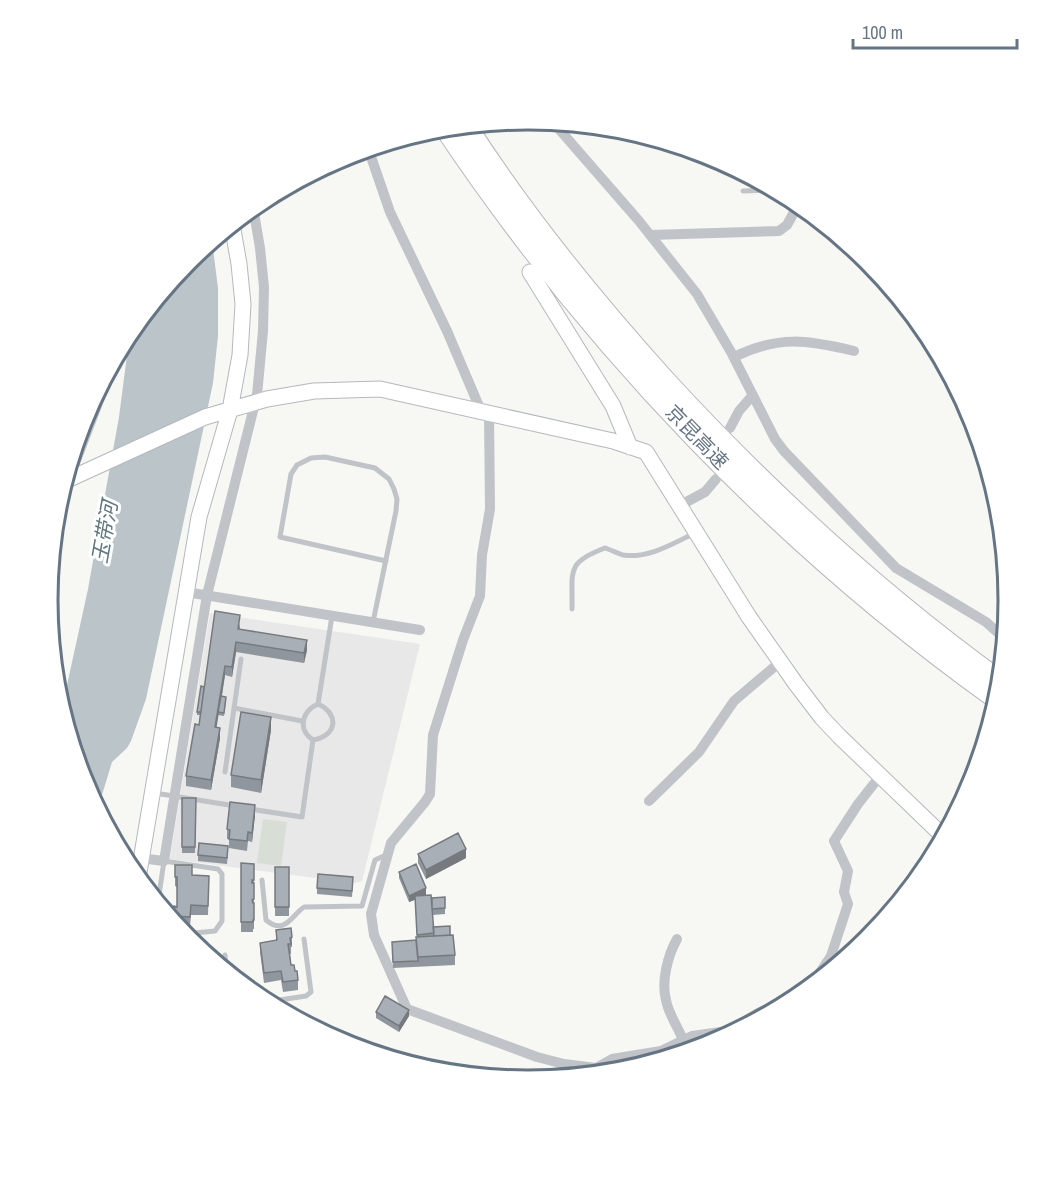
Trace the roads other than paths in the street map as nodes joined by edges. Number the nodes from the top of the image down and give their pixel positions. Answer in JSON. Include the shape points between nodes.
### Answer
{"nodes":[{"id":1,"x":561,"y":131,"type":"edge"},
{"id":2,"x":472,"y":134,"type":"edge"},
{"id":3,"x":451,"y":137,"type":"edge"},
{"id":4,"x":371,"y":156,"type":"edge"},
{"id":5,"x":761,"y":190,"type":"edge"},
{"id":6,"x":742,"y":191,"type":"dead end"},
{"id":7,"x":794,"y":212,"type":"edge"},
{"id":8,"x":255,"y":218,"type":"edge"},
{"id":9,"x":234,"y":234,"type":"edge"},
{"id":10,"x":650,"y":235,"type":"junction"},
{"id":11,"x":530,"y":273,"type":"dead end"},
{"id":12,"x":854,"y":351,"type":"dead end"},
{"id":13,"x":734,"y":357,"type":"junction"},
{"id":14,"x":752,"y":396,"type":"junction"},
{"id":15,"x":255,"y":403,"type":"junction"},
{"id":16,"x":230,"y":410,"type":"junction"},
{"id":17,"x":485,"y":412,"type":"junction"},
{"id":18,"x":730,"y":428,"type":"dead end"},
{"id":19,"x":630,"y":447,"type":"junction"},
{"id":20,"x":75,"y":476,"type":"edge"},
{"id":21,"x":716,"y":479,"type":"dead end"},
{"id":22,"x":679,"y":506,"type":"junction"},
{"id":23,"x":696,"y":532,"type":"junction"},
{"id":24,"x":386,"y":561,"type":"junction"},
{"id":25,"x":186,"y":592,"type":"junction"},
{"id":26,"x":207,"y":595,"type":"junction"},
{"id":27,"x":572,"y":609,"type":"dead end"},
{"id":28,"x":333,"y":615,"type":"junction"},
{"id":29,"x":373,"y":622,"type":"junction"},
{"id":30,"x":420,"y":630,"type":"dead end"},
{"id":31,"x":997,"y":632,"type":"edge"},
{"id":32,"x":241,"y":659,"type":"dead end"},
{"id":33,"x":780,"y":662,"type":"junction"},
{"id":34,"x":992,"y":675,"type":"edge"},
{"id":35,"x":989,"y":693,"type":"edge"},
{"id":36,"x":318,"y":704,"type":"junction"},
{"id":37,"x":234,"y":708,"type":"junction"},
{"id":38,"x":302,"y":720,"type":"junction"},
{"id":39,"x":313,"y":740,"type":"junction"},
{"id":40,"x":225,"y":772,"type":"dead end"},
{"id":41,"x":880,"y":776,"type":"junction"},
{"id":42,"x":152,"y":793,"type":"junction"},
{"id":43,"x":174,"y":796,"type":"junction"},
{"id":44,"x":649,"y":801,"type":"dead end"},
{"id":45,"x":938,"y":831,"type":"edge"},
{"id":46,"x":387,"y":854,"type":"junction"},
{"id":47,"x":140,"y":858,"type":"junction"},
{"id":48,"x":164,"y":861,"type":"junction"},
{"id":49,"x":139,"y":863,"type":"edge"},
{"id":50,"x":262,"y":880,"type":"dead end"},
{"id":51,"x":160,"y":890,"type":"edge"},
{"id":52,"x":197,"y":933,"type":"edge"},
{"id":53,"x":304,"y":939,"type":"dead end"},
{"id":54,"x":677,"y":939,"type":"dead end"},
{"id":55,"x":225,"y":955,"type":"dead end"},
{"id":56,"x":225,"y":958,"type":"edge"},
{"id":57,"x":827,"y":962,"type":"edge"},
{"id":58,"x":282,"y":1000,"type":"edge"},
{"id":59,"x":710,"y":1033,"type":"edge"},
{"id":60,"x":683,"y":1040,"type":"junction"},
{"id":61,"x":665,"y":1049,"type":"edge"},
{"id":62,"x":652,"y":1052,"type":"edge"},
{"id":63,"x":606,"y":1062,"type":"edge"},
{"id":64,"x":580,"y":1066,"type":"edge"}],
"edges":[{"from":1,"to":10,"type":"street"},
{"from":2,"to":34,"type":"highway","name":"京昆高速","via":[[571,270],[637,349],[732,451],[894,599]]},
{"from":3,"to":35,"type":"highway","name":"京昆高速","via":[[557,281],[684,426],[824,561]]},
{"from":4,"to":17,"type":"street","via":[[390,212]]},
{"from":5,"to":6,"type":"lane"},
{"from":7,"to":10,"type":"street","via":[[779,231]]},
{"from":8,"to":15,"type":"street","via":[[264,287]]},
{"from":9,"to":16,"type":"street","via":[[242,320]]},
{"from":10,"to":13,"type":"street","via":[[697,294]]},
{"from":11,"to":19,"type":"street","via":[[613,406]]},
{"from":12,"to":13,"type":"street","via":[[798,340]]},
{"from":13,"to":14,"type":"street"},
{"from":14,"to":18,"type":"street"},
{"from":14,"to":31,"type":"street","via":[[784,451],[889,561]]},
{"from":15,"to":16,"type":"street"},
{"from":15,"to":17,"type":"street","via":[[314,391],[380,389]]},
{"from":15,"to":26,"type":"street"},
{"from":16,"to":20,"type":"street","via":[[205,417]]},
{"from":16,"to":25,"type":"street","via":[[199,517]]},
{"from":17,"to":19,"type":"street"},
{"from":17,"to":46,"type":"street","via":[[490,509],[480,596],[433,735],[430,794],[393,840]]},
{"from":19,"to":22,"type":"street","via":[[646,452]]},
{"from":21,"to":22,"type":"street","via":[[705,492]]},
{"from":22,"to":23,"type":"street"},
{"from":23,"to":27,"type":"lane","via":[[660,550],[632,555],[605,548],[577,562],[573,571]]},
{"from":23,"to":33,"type":"street"},
{"from":24,"to":24,"type":"lane","via":[[397,499],[388,479],[375,468],[325,457],[297,465],[291,474],[280,537]]},
{"from":24,"to":29,"type":"lane"},
{"from":25,"to":26,"type":"street"},
{"from":25,"to":42,"type":"street"},
{"from":26,"to":28,"type":"street"},
{"from":26,"to":43,"type":"street"},
{"from":28,"to":29,"type":"street"},
{"from":28,"to":36,"type":"lane"},
{"from":29,"to":30,"type":"street"},
{"from":32,"to":37,"type":"lane"},
{"from":33,"to":41,"type":"street","via":[[822,718]]},
{"from":33,"to":44,"type":"street","via":[[734,701],[699,752]]},
{"from":36,"to":38,"type":"lane"},
{"from":36,"to":39,"type":"lane","via":[[332,715],[333,724],[330,732]]},
{"from":37,"to":38,"type":"lane"},
{"from":37,"to":40,"type":"lane"},
{"from":38,"to":39,"type":"lane","via":[[307,736]]},
{"from":39,"to":43,"type":"lane","via":[[302,817]]},
{"from":41,"to":45,"type":"street"},
{"from":41,"to":57,"type":"street","via":[[834,842],[848,872],[844,892],[848,904]]},
{"from":42,"to":43,"type":"lane"},
{"from":42,"to":47,"type":"street"},
{"from":43,"to":48,"type":"street"},
{"from":46,"to":50,"type":"lane","via":[[375,860],[362,906],[304,907],[285,925],[266,920]]},
{"from":46,"to":64,"type":"street","via":[[371,914],[372,926],[407,1009],[537,1057]]},
{"from":47,"to":48,"type":"street"},
{"from":47,"to":49,"type":"street"},
{"from":48,"to":51,"type":"lane"},
{"from":48,"to":52,"type":"lane","via":[[218,869],[222,874],[222,921],[215,931]]},
{"from":53,"to":58,"type":"lane","via":[[311,992]]},
{"from":54,"to":60,"type":"street","via":[[670,951],[665,992]]},
{"from":55,"to":56,"type":"lane"},
{"from":59,"to":60,"type":"street"},
{"from":60,"to":61,"type":"street"},
{"from":62,"to":63,"type":"street"}]}
